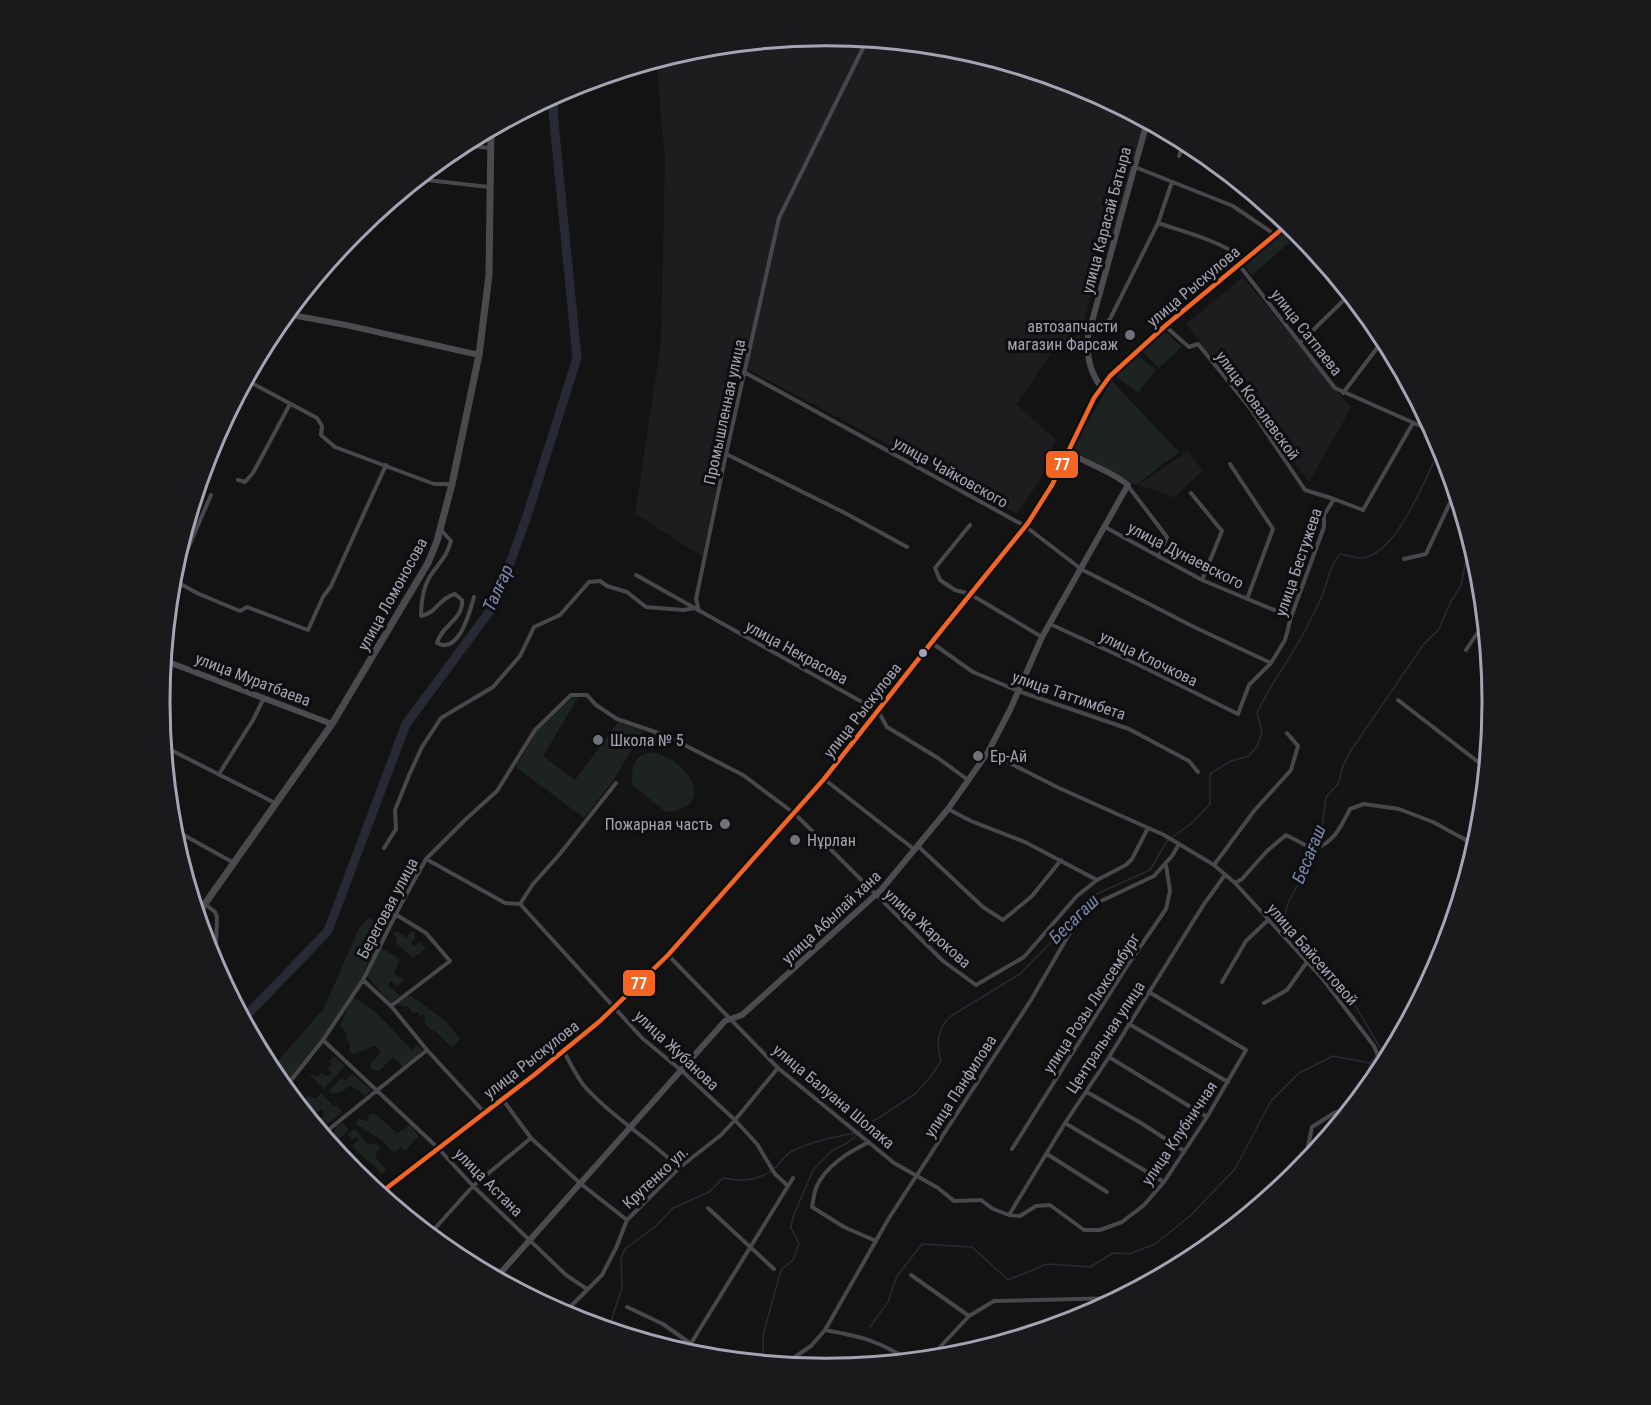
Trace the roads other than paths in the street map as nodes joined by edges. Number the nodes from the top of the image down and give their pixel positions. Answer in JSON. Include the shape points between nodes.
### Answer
{"nodes":[{"id":1,"x":863,"y":48,"type":"edge"},
{"id":2,"x":1145,"y":129,"type":"edge"},
{"id":3,"x":491,"y":138,"type":"edge"},
{"id":4,"x":477,"y":147,"type":"edge"},
{"id":5,"x":491,"y":148,"type":"junction"},
{"id":6,"x":1181,"y":151,"type":"edge"},
{"id":7,"x":1179,"y":156,"type":"dead end"},
{"id":8,"x":1135,"y":167,"type":"junction"},
{"id":9,"x":430,"y":179,"type":"edge"},
{"id":10,"x":1172,"y":182,"type":"junction"},
{"id":11,"x":490,"y":187,"type":"junction"},
{"id":12,"x":1158,"y":223,"type":"junction"},
{"id":13,"x":1280,"y":230,"type":"edge"},
{"id":14,"x":1275,"y":234,"type":"junction"},
{"id":15,"x":1242,"y":262,"type":"junction"},
{"id":16,"x":1344,"y":300,"type":"edge"},
{"id":17,"x":296,"y":316,"type":"edge"},
{"id":18,"x":1091,"y":325,"type":"junction"},
{"id":19,"x":1165,"y":326,"type":"junction"},
{"id":20,"x":1300,"y":343,"type":"junction"},
{"id":21,"x":1377,"y":348,"type":"edge"},
{"id":22,"x":479,"y":355,"type":"junction"},
{"id":23,"x":744,"y":372,"type":"junction"},
{"id":24,"x":252,"y":383,"type":"edge"},
{"id":25,"x":1101,"y":387,"type":"junction"},
{"id":26,"x":1342,"y":393,"type":"junction"},
{"id":27,"x":290,"y":404,"type":"junction"},
{"id":28,"x":1413,"y":423,"type":"junction"},
{"id":29,"x":1421,"y":426,"type":"edge"},
{"id":30,"x":1068,"y":452,"type":"junction"},
{"id":31,"x":726,"y":454,"type":"junction"},
{"id":32,"x":1230,"y":464,"type":"dead end"},
{"id":33,"x":386,"y":465,"type":"junction"},
{"id":34,"x":238,"y":480,"type":"dead end"},
{"id":35,"x":452,"y":484,"type":"junction"},
{"id":36,"x":1128,"y":485,"type":"junction"},
{"id":37,"x":1191,"y":493,"type":"dead end"},
{"id":38,"x":211,"y":495,"type":"dead end"},
{"id":39,"x":1334,"y":499,"type":"junction"},
{"id":40,"x":1450,"y":503,"type":"edge"},
{"id":41,"x":970,"y":525,"type":"dead end"},
{"id":42,"x":1025,"y":526,"type":"junction"},
{"id":43,"x":1105,"y":527,"type":"junction"},
{"id":44,"x":440,"y":530,"type":"junction"},
{"id":45,"x":907,"y":547,"type":"dead end"},
{"id":46,"x":188,"y":550,"type":"edge"},
{"id":47,"x":1159,"y":557,"type":"junction"},
{"id":48,"x":1404,"y":559,"type":"dead end"},
{"id":49,"x":1081,"y":569,"type":"junction"},
{"id":50,"x":636,"y":575,"type":"dead end"},
{"id":51,"x":1202,"y":580,"type":"junction"},
{"id":52,"x":181,"y":584,"type":"edge"},
{"id":53,"x":970,"y":594,"type":"junction"},
{"id":54,"x":474,"y":597,"type":"dead end"},
{"id":55,"x":1247,"y":599,"type":"junction"},
{"id":56,"x":697,"y":610,"type":"junction"},
{"id":57,"x":1291,"y":617,"type":"junction"},
{"id":58,"x":1050,"y":624,"type":"junction"},
{"id":59,"x":1477,"y":633,"type":"edge"},
{"id":60,"x":1042,"y":637,"type":"junction"},
{"id":61,"x":931,"y":642,"type":"junction"},
{"id":62,"x":1466,"y":650,"type":"dead end"},
{"id":63,"x":171,"y":663,"type":"edge"},
{"id":64,"x":1271,"y":663,"type":"junction"},
{"id":65,"x":1018,"y":691,"type":"junction"},
{"id":66,"x":571,"y":696,"type":"joint"},
{"id":67,"x":264,"y":697,"type":"junction"},
{"id":68,"x":1398,"y":700,"type":"dead end"},
{"id":69,"x":878,"y":711,"type":"junction"},
{"id":70,"x":1238,"y":714,"type":"joint"},
{"id":71,"x":332,"y":724,"type":"junction"},
{"id":72,"x":1287,"y":734,"type":"dead end"},
{"id":73,"x":171,"y":750,"type":"edge"},
{"id":74,"x":988,"y":752,"type":"junction"},
{"id":75,"x":1478,"y":762,"type":"edge"},
{"id":76,"x":1198,"y":772,"type":"dead end"},
{"id":77,"x":219,"y":774,"type":"junction"},
{"id":78,"x":824,"y":779,"type":"junction"},
{"id":79,"x":968,"y":781,"type":"junction"},
{"id":80,"x":616,"y":783,"type":"dead end"},
{"id":81,"x":277,"y":804,"type":"junction"},
{"id":82,"x":948,"y":809,"type":"junction"},
{"id":83,"x":795,"y":814,"type":"junction"},
{"id":84,"x":1148,"y":828,"type":"junction"},
{"id":85,"x":183,"y":835,"type":"edge"},
{"id":86,"x":1467,"y":840,"type":"edge"},
{"id":87,"x":1177,"y":843,"type":"junction"},
{"id":88,"x":384,"y":848,"type":"dead end"},
{"id":89,"x":917,"y":848,"type":"junction"},
{"id":90,"x":426,"y":859,"type":"junction"},
{"id":91,"x":1061,"y":861,"type":"junction"},
{"id":92,"x":234,"y":864,"type":"junction"},
{"id":93,"x":1166,"y":864,"type":"junction"},
{"id":94,"x":1214,"y":865,"type":"junction"},
{"id":95,"x":1225,"y":875,"type":"junction"},
{"id":96,"x":1097,"y":880,"type":"junction"},
{"id":97,"x":1235,"y":883,"type":"junction"},
{"id":98,"x":875,"y":896,"type":"junction"},
{"id":99,"x":205,"y":904,"type":"junction"},
{"id":100,"x":520,"y":904,"type":"junction"},
{"id":101,"x":202,"y":908,"type":"edge"},
{"id":102,"x":396,"y":914,"type":"junction"},
{"id":103,"x":1268,"y":920,"type":"junction"},
{"id":104,"x":216,"y":945,"type":"edge"},
{"id":105,"x":668,"y":955,"type":"junction"},
{"id":106,"x":1307,"y":962,"type":"junction"},
{"id":107,"x":363,"y":980,"type":"junction"},
{"id":108,"x":1222,"y":982,"type":"dead end"},
{"id":109,"x":1149,"y":992,"type":"junction"},
{"id":110,"x":1264,"y":1003,"type":"dead end"},
{"id":111,"x":391,"y":1006,"type":"junction"},
{"id":112,"x":615,"y":1008,"type":"junction"},
{"id":113,"x":731,"y":1020,"type":"junction"},
{"id":114,"x":1129,"y":1024,"type":"junction"},
{"id":115,"x":323,"y":1040,"type":"junction"},
{"id":116,"x":427,"y":1050,"type":"junction"},
{"id":117,"x":563,"y":1052,"type":"junction"},
{"id":118,"x":1378,"y":1056,"type":"edge"},
{"id":119,"x":1109,"y":1057,"type":"junction"},
{"id":120,"x":778,"y":1068,"type":"junction"},
{"id":121,"x":682,"y":1071,"type":"junction"},
{"id":122,"x":290,"y":1081,"type":"edge"},
{"id":123,"x":1228,"y":1082,"type":"junction"},
{"id":124,"x":1085,"y":1091,"type":"junction"},
{"id":125,"x":377,"y":1092,"type":"junction"},
{"id":126,"x":502,"y":1100,"type":"junction"},
{"id":127,"x":1338,"y":1112,"type":"edge"},
{"id":128,"x":485,"y":1113,"type":"junction"},
{"id":129,"x":1207,"y":1117,"type":"junction"},
{"id":130,"x":735,"y":1120,"type":"junction"},
{"id":131,"x":1065,"y":1123,"type":"junction"},
{"id":132,"x":631,"y":1128,"type":"junction"},
{"id":133,"x":328,"y":1130,"type":"edge"},
{"id":134,"x":531,"y":1138,"type":"junction"},
{"id":135,"x":870,"y":1142,"type":"junction"},
{"id":136,"x":1308,"y":1146,"type":"edge"},
{"id":137,"x":438,"y":1148,"type":"junction"},
{"id":138,"x":1012,"y":1149,"type":"dead end"},
{"id":139,"x":1185,"y":1151,"type":"junction"},
{"id":140,"x":1047,"y":1154,"type":"junction"},
{"id":141,"x":679,"y":1168,"type":"junction"},
{"id":142,"x":916,"y":1176,"type":"junction"},
{"id":143,"x":793,"y":1178,"type":"dead end"},
{"id":144,"x":1164,"y":1182,"type":"junction"},
{"id":145,"x":581,"y":1184,"type":"junction"},
{"id":146,"x":473,"y":1186,"type":"junction"},
{"id":147,"x":788,"y":1186,"type":"junction"},
{"id":148,"x":386,"y":1189,"type":"edge"},
{"id":149,"x":1107,"y":1192,"type":"dead end"},
{"id":150,"x":708,"y":1208,"type":"dead end"},
{"id":151,"x":1009,"y":1215,"type":"junction"},
{"id":152,"x":627,"y":1220,"type":"junction"},
{"id":153,"x":434,"y":1229,"type":"edge"},
{"id":154,"x":529,"y":1239,"type":"junction"},
{"id":155,"x":876,"y":1242,"type":"junction"},
{"id":156,"x":750,"y":1248,"type":"junction"},
{"id":157,"x":774,"y":1269,"type":"dead end"},
{"id":158,"x":500,"y":1273,"type":"edge"},
{"id":159,"x":911,"y":1275,"type":"dead end"},
{"id":160,"x":587,"y":1289,"type":"junction"},
{"id":161,"x":1100,"y":1298,"type":"edge"},
{"id":162,"x":570,"y":1307,"type":"edge"},
{"id":163,"x":627,"y":1307,"type":"dead end"},
{"id":164,"x":969,"y":1316,"type":"junction"},
{"id":165,"x":825,"y":1330,"type":"junction"},
{"id":166,"x":688,"y":1344,"type":"edge"},
{"id":167,"x":690,"y":1345,"type":"edge"},
{"id":168,"x":939,"y":1348,"type":"edge"},
{"id":169,"x":899,"y":1354,"type":"edge"},
{"id":170,"x":794,"y":1357,"type":"edge"}],
"edges":[{"from":1,"to":23,"type":"street","name":"Промышленная улица","via":[[779,218]]},
{"from":2,"to":8,"type":"street","name":"улица Карасай Батыра"},
{"from":3,"to":5,"type":"main road","name":"улица Ломоносова"},
{"from":4,"to":5,"type":"street"},
{"from":5,"to":11,"type":"main road","name":"улица Ломоносова"},
{"from":6,"to":7,"type":"street"},
{"from":8,"to":10,"type":"street"},
{"from":8,"to":18,"type":"street","name":"улица Карасай Батыра"},
{"from":9,"to":11,"type":"street"},
{"from":10,"to":12,"type":"street","name":"улица Карасай Батыра"},
{"from":10,"to":14,"type":"street","via":[[1233,206]]},
{"from":11,"to":22,"type":"main road","name":"улица Ломоносова","via":[[489,275]]},
{"from":12,"to":15,"type":"street","via":[[1210,240],[1231,250]]},
{"from":12,"to":18,"type":"street","name":"улица Карасай Батыра","via":[[1110,319],[1105,324]]},
{"from":13,"to":14,"type":"main road","name":"улица Рыскулова"},
{"from":14,"to":15,"type":"main road","name":"улица Рыскулова"},
{"from":15,"to":19,"type":"main road","name":"улица Рыскулова"},
{"from":15,"to":20,"type":"street","name":"улица Сатпаева"},
{"from":16,"to":20,"type":"street"},
{"from":17,"to":22,"type":"street"},
{"from":18,"to":25,"type":"street","name":"улица Карасай Батыра","via":[[1087,354]]},
{"from":19,"to":25,"type":"main road","name":"улица Рыскулова"},
{"from":19,"to":39,"type":"street","name":"улица Ковалевской","via":[[1189,347],[1198,344],[1250,408],[1305,490]]},
{"from":20,"to":26,"type":"street","name":"улица Сатпаева"},
{"from":21,"to":26,"type":"street"},
{"from":22,"to":35,"type":"main road","name":"улица Ломоносова"},
{"from":23,"to":31,"type":"street","name":"Промышленная улица"},
{"from":23,"to":42,"type":"street","name":"улица Чайковского"},
{"from":24,"to":27,"type":"street"},
{"from":25,"to":30,"type":"main road","name":"улица Рыскулова"},
{"from":26,"to":28,"type":"street","name":"улица Сатпаева"},
{"from":27,"to":33,"type":"street","via":[[317,418],[322,426],[321,435],[334,447]]},
{"from":27,"to":34,"type":"street","via":[[253,473],[245,482]]},
{"from":28,"to":29,"type":"street","name":"улица Сатпаева"},
{"from":28,"to":39,"type":"street","name":"улица Бестужева","via":[[1363,510]]},
{"from":30,"to":36,"type":"street"},
{"from":30,"to":42,"type":"main road","name":"улица Рыскулова"},
{"from":31,"to":45,"type":"street"},
{"from":31,"to":56,"type":"street","name":"Промышленная улица"},
{"from":32,"to":55,"type":"street","via":[[1273,529]]},
{"from":33,"to":35,"type":"street","via":[[434,484]]},
{"from":33,"to":52,"type":"street","via":[[308,630],[247,607],[240,611]]},
{"from":35,"to":44,"type":"main road","name":"улица Ломоносова"},
{"from":36,"to":43,"type":"street","name":"улица Абылай хана"},
{"from":36,"to":47,"type":"street","via":[[1167,537]]},
{"from":37,"to":51,"type":"street","via":[[1222,531]]},
{"from":38,"to":46,"type":"street"},
{"from":39,"to":57,"type":"street","name":"улица Бестужева","via":[[1324,515],[1324,527]]},
{"from":40,"to":48,"type":"street","via":[[1426,554]]},
{"from":41,"to":53,"type":"street","via":[[935,568],[940,580]]},
{"from":42,"to":49,"type":"street","name":"улица Чайковского"},
{"from":42,"to":53,"type":"main road","name":"улица Рыскулова"},
{"from":43,"to":47,"type":"street","name":"улица Дунаевского"},
{"from":43,"to":49,"type":"street","name":"улица Абылай хана"},
{"from":44,"to":54,"type":"street","via":[[451,540],[448,554],[429,579],[421,616],[430,614],[447,596],[455,594],[462,600],[461,612],[437,643],[441,646],[457,639]]},
{"from":44,"to":71,"type":"main road","name":"улица Ломоносова","via":[[428,562]]},
{"from":47,"to":51,"type":"street","name":"улица Дунаевского"},
{"from":49,"to":58,"type":"street","name":"улица Абылай хана"},
{"from":49,"to":64,"type":"street","name":"улица Чайковского"},
{"from":50,"to":56,"type":"street","name":"улица Некрасова"},
{"from":51,"to":55,"type":"street","name":"улица Дунаевского"},
{"from":53,"to":60,"type":"street"},
{"from":53,"to":61,"type":"main road","name":"улица Рыскулова"},
{"from":55,"to":57,"type":"street","name":"улица Дунаевского"},
{"from":56,"to":69,"type":"street","name":"улица Некрасова"},
{"from":56,"to":88,"type":"street","via":[[646,607],[627,592],[600,581],[589,582],[560,615],[534,627],[520,656],[493,687],[441,718],[410,773],[395,810],[396,829]]},
{"from":57,"to":64,"type":"street","name":"улица Бестужева","via":[[1285,640]]},
{"from":58,"to":60,"type":"street","name":"улица Абылай хана"},
{"from":58,"to":70,"type":"street","name":"улица Клочкова"},
{"from":59,"to":62,"type":"street"},
{"from":60,"to":65,"type":"street","name":"улица Абылай хана"},
{"from":61,"to":65,"type":"street","name":"улица Таттимбета","via":[[973,672]]},
{"from":61,"to":69,"type":"main road","name":"улица Рыскулова"},
{"from":63,"to":67,"type":"street","name":"улица Муратбаева"},
{"from":64,"to":70,"type":"street","name":"улица Бестужева","via":[[1249,685]]},
{"from":65,"to":74,"type":"street","name":"улица Абылай хана"},
{"from":65,"to":76,"type":"street","name":"улица Таттимбета","via":[[1129,729],[1189,761]]},
{"from":66,"to":83,"type":"street","name":"улица Жарокова","via":[[587,695],[617,719],[703,753],[742,775]]},
{"from":66,"to":90,"type":"street","name":"Береговая улица","via":[[535,730],[497,791]]},
{"from":67,"to":71,"type":"street","name":"улица Муратбаева"},
{"from":67,"to":77,"type":"street"},
{"from":68,"to":75,"type":"street"},
{"from":69,"to":78,"type":"main road","name":"улица Рыскулова"},
{"from":69,"to":79,"type":"street","name":"улица Некрасова","via":[[888,727]]},
{"from":71,"to":81,"type":"main road","name":"улица Ломоносова"},
{"from":72,"to":94,"type":"street","via":[[1298,746],[1291,770]]},
{"from":73,"to":77,"type":"street"},
{"from":74,"to":79,"type":"street","name":"улица Абылай хана"},
{"from":74,"to":84,"type":"street","name":"улица Байсеитовой"},
{"from":77,"to":81,"type":"street"},
{"from":78,"to":83,"type":"main road","name":"улица Рыскулова"},
{"from":78,"to":89,"type":"street"},
{"from":79,"to":82,"type":"street","name":"улица Абылай хана"},
{"from":80,"to":100,"type":"street"},
{"from":81,"to":92,"type":"main road","name":"улица Ломоносова"},
{"from":82,"to":89,"type":"street","name":"улица Абылай хана"},
{"from":82,"to":91,"type":"street"},
{"from":83,"to":98,"type":"street","name":"улица Жарокова"},
{"from":83,"to":105,"type":"main road","name":"улица Рыскулова"},
{"from":84,"to":87,"type":"street","name":"улица Байсеитовой"},
{"from":84,"to":96,"type":"street","via":[[1132,859]]},
{"from":85,"to":92,"type":"street"},
{"from":86,"to":97,"type":"street","via":[[1399,809],[1364,804],[1350,809],[1340,830],[1325,846],[1313,849],[1286,835]]},
{"from":87,"to":93,"type":"street","name":"улица Панфилова"},
{"from":87,"to":94,"type":"street","name":"улица Байсеитовой"},
{"from":89,"to":91,"type":"street","via":[[1003,920],[1032,896]]},
{"from":89,"to":98,"type":"street","name":"улица Абылай хана"},
{"from":90,"to":100,"type":"street","via":[[505,903]]},
{"from":90,"to":102,"type":"street","name":"Береговая улица"},
{"from":91,"to":96,"type":"street"},
{"from":92,"to":99,"type":"main road","name":"улица Ломоносова"},
{"from":93,"to":138,"type":"street","name":"улица Розы Люксембург","via":[[1170,891],[1166,909]]},
{"from":93,"to":142,"type":"street","name":"улица Панфилова","via":[[1154,876],[1099,902],[1079,918],[1031,1000]]},
{"from":94,"to":95,"type":"street","name":"улица Байсеитовой"},
{"from":95,"to":97,"type":"street","name":"улица Байсеитовой"},
{"from":95,"to":109,"type":"street","name":"Центральная улица"},
{"from":96,"to":98,"type":"street","name":"улица Жарокова","via":[[1077,896],[1024,957],[975,985],[943,962]]},
{"from":97,"to":103,"type":"street","name":"улица Байсеитовой"},
{"from":98,"to":113,"type":"street","name":"улица Абылай хана","via":[[760,1000]]},
{"from":99,"to":101,"type":"main road","name":"улица Ломоносова"},
{"from":99,"to":104,"type":"street","via":[[217,917]]},
{"from":100,"to":112,"type":"street","name":"улица Жубанова"},
{"from":102,"to":107,"type":"street","name":"Береговая улица"},
{"from":102,"to":111,"type":"street","via":[[426,933],[450,961]]},
{"from":103,"to":106,"type":"street","name":"улица Байсеитовой"},
{"from":103,"to":108,"type":"street","via":[[1246,941]]},
{"from":105,"to":112,"type":"main road","name":"улица Рыскулова"},
{"from":105,"to":113,"type":"street","name":"улица Балуана Шолака"},
{"from":106,"to":110,"type":"street","via":[[1287,990]]},
{"from":106,"to":118,"type":"street","name":"улица Байсеитовой"},
{"from":107,"to":111,"type":"street"},
{"from":107,"to":115,"type":"street","name":"Береговая улица"},
{"from":109,"to":114,"type":"street","name":"Центральная улица"},
{"from":109,"to":123,"type":"street","name":"улица Клубничная","via":[[1246,1050]]},
{"from":111,"to":116,"type":"street"},
{"from":112,"to":117,"type":"main road","name":"улица Рыскулова"},
{"from":112,"to":121,"type":"street","name":"улица Жубанова","via":[[642,1038]]},
{"from":113,"to":120,"type":"street","name":"улица Балуана Шолака"},
{"from":113,"to":121,"type":"street","name":"улица Абылай хана","via":[[725,1021]]},
{"from":114,"to":119,"type":"street","name":"Центральная улица"},
{"from":114,"to":123,"type":"street"},
{"from":115,"to":122,"type":"street","name":"Береговая улица"},
{"from":115,"to":125,"type":"street","name":"улица Астана"},
{"from":116,"to":125,"type":"street"},
{"from":116,"to":128,"type":"street"},
{"from":117,"to":126,"type":"main road","name":"улица Рыскулова"},
{"from":117,"to":132,"type":"street","via":[[585,1087]]},
{"from":119,"to":124,"type":"street","name":"Центральная улица"},
{"from":119,"to":129,"type":"street"},
{"from":120,"to":130,"type":"street","name":"Крутенко ул."},
{"from":120,"to":135,"type":"street","name":"улица Балуана Шолака"},
{"from":121,"to":130,"type":"street","name":"улица Жубанова"},
{"from":121,"to":132,"type":"street","name":"улица Абылай хана"},
{"from":123,"to":129,"type":"street","name":"улица Клубничная"},
{"from":124,"to":131,"type":"street","name":"Центральная улица"},
{"from":124,"to":139,"type":"street"},
{"from":125,"to":133,"type":"street"},
{"from":125,"to":137,"type":"street","name":"улица Астана"},
{"from":126,"to":128,"type":"main road","name":"улица Рыскулова"},
{"from":126,"to":134,"type":"street"},
{"from":127,"to":136,"type":"street","via":[[1312,1127]]},
{"from":128,"to":137,"type":"main road","name":"улица Рыскулова"},
{"from":129,"to":139,"type":"street","name":"улица Клубничная"},
{"from":130,"to":141,"type":"street","name":"Крутенко ул."},
{"from":130,"to":147,"type":"street","name":"улица Жубанова"},
{"from":131,"to":140,"type":"street","name":"Центральная улица"},
{"from":131,"to":144,"type":"street"},
{"from":132,"to":141,"type":"street"},
{"from":132,"to":145,"type":"street","name":"улица Абылай хана"},
{"from":134,"to":145,"type":"street"},
{"from":134,"to":146,"type":"street"},
{"from":135,"to":142,"type":"street","name":"улица Балуана Шолака"},
{"from":135,"to":155,"type":"street","via":[[845,1154],[828,1171],[816,1187],[812,1207]]},
{"from":137,"to":146,"type":"street","name":"улица Астана"},
{"from":137,"to":148,"type":"main road","name":"улица Рыскулова"},
{"from":139,"to":144,"type":"street","name":"улица Клубничная"},
{"from":140,"to":149,"type":"street"},
{"from":140,"to":151,"type":"street","name":"Центральная улица"},
{"from":141,"to":152,"type":"street","name":"Крутенко ул."},
{"from":142,"to":151,"type":"street","name":"улица Балуана Шолака","via":[[954,1201],[981,1200]]},
{"from":142,"to":155,"type":"street","name":"улица Панфилова"},
{"from":143,"to":147,"type":"street"},
{"from":144,"to":151,"type":"street","name":"улица Клубничная","via":[[1122,1222],[1100,1230],[1084,1230],[1050,1205],[1036,1206],[1020,1216]]},
{"from":145,"to":152,"type":"street"},
{"from":145,"to":154,"type":"street","name":"улица Абылай хана"},
{"from":146,"to":153,"type":"street"},
{"from":146,"to":154,"type":"street","name":"улица Астана"},
{"from":147,"to":156,"type":"street"},
{"from":150,"to":156,"type":"street"},
{"from":152,"to":160,"type":"street","name":"Крутенко ул.","via":[[602,1275]]},
{"from":154,"to":158,"type":"street","name":"улица Абылай хана"},
{"from":154,"to":160,"type":"street","name":"улица Астана","via":[[566,1275]]},
{"from":155,"to":165,"type":"street","name":"улица Панфилова"},
{"from":156,"to":157,"type":"street"},
{"from":156,"to":167,"type":"street"},
{"from":159,"to":164,"type":"street"},
{"from":160,"to":162,"type":"street","name":"Крутенко ул."},
{"from":161,"to":164,"type":"street","via":[[994,1301]]},
{"from":163,"to":166,"type":"street","via":[[663,1324]]},
{"from":164,"to":168,"type":"street"},
{"from":165,"to":169,"type":"street","via":[[864,1337]]},
{"from":165,"to":170,"type":"street","name":"улица Панфилова"}]}
